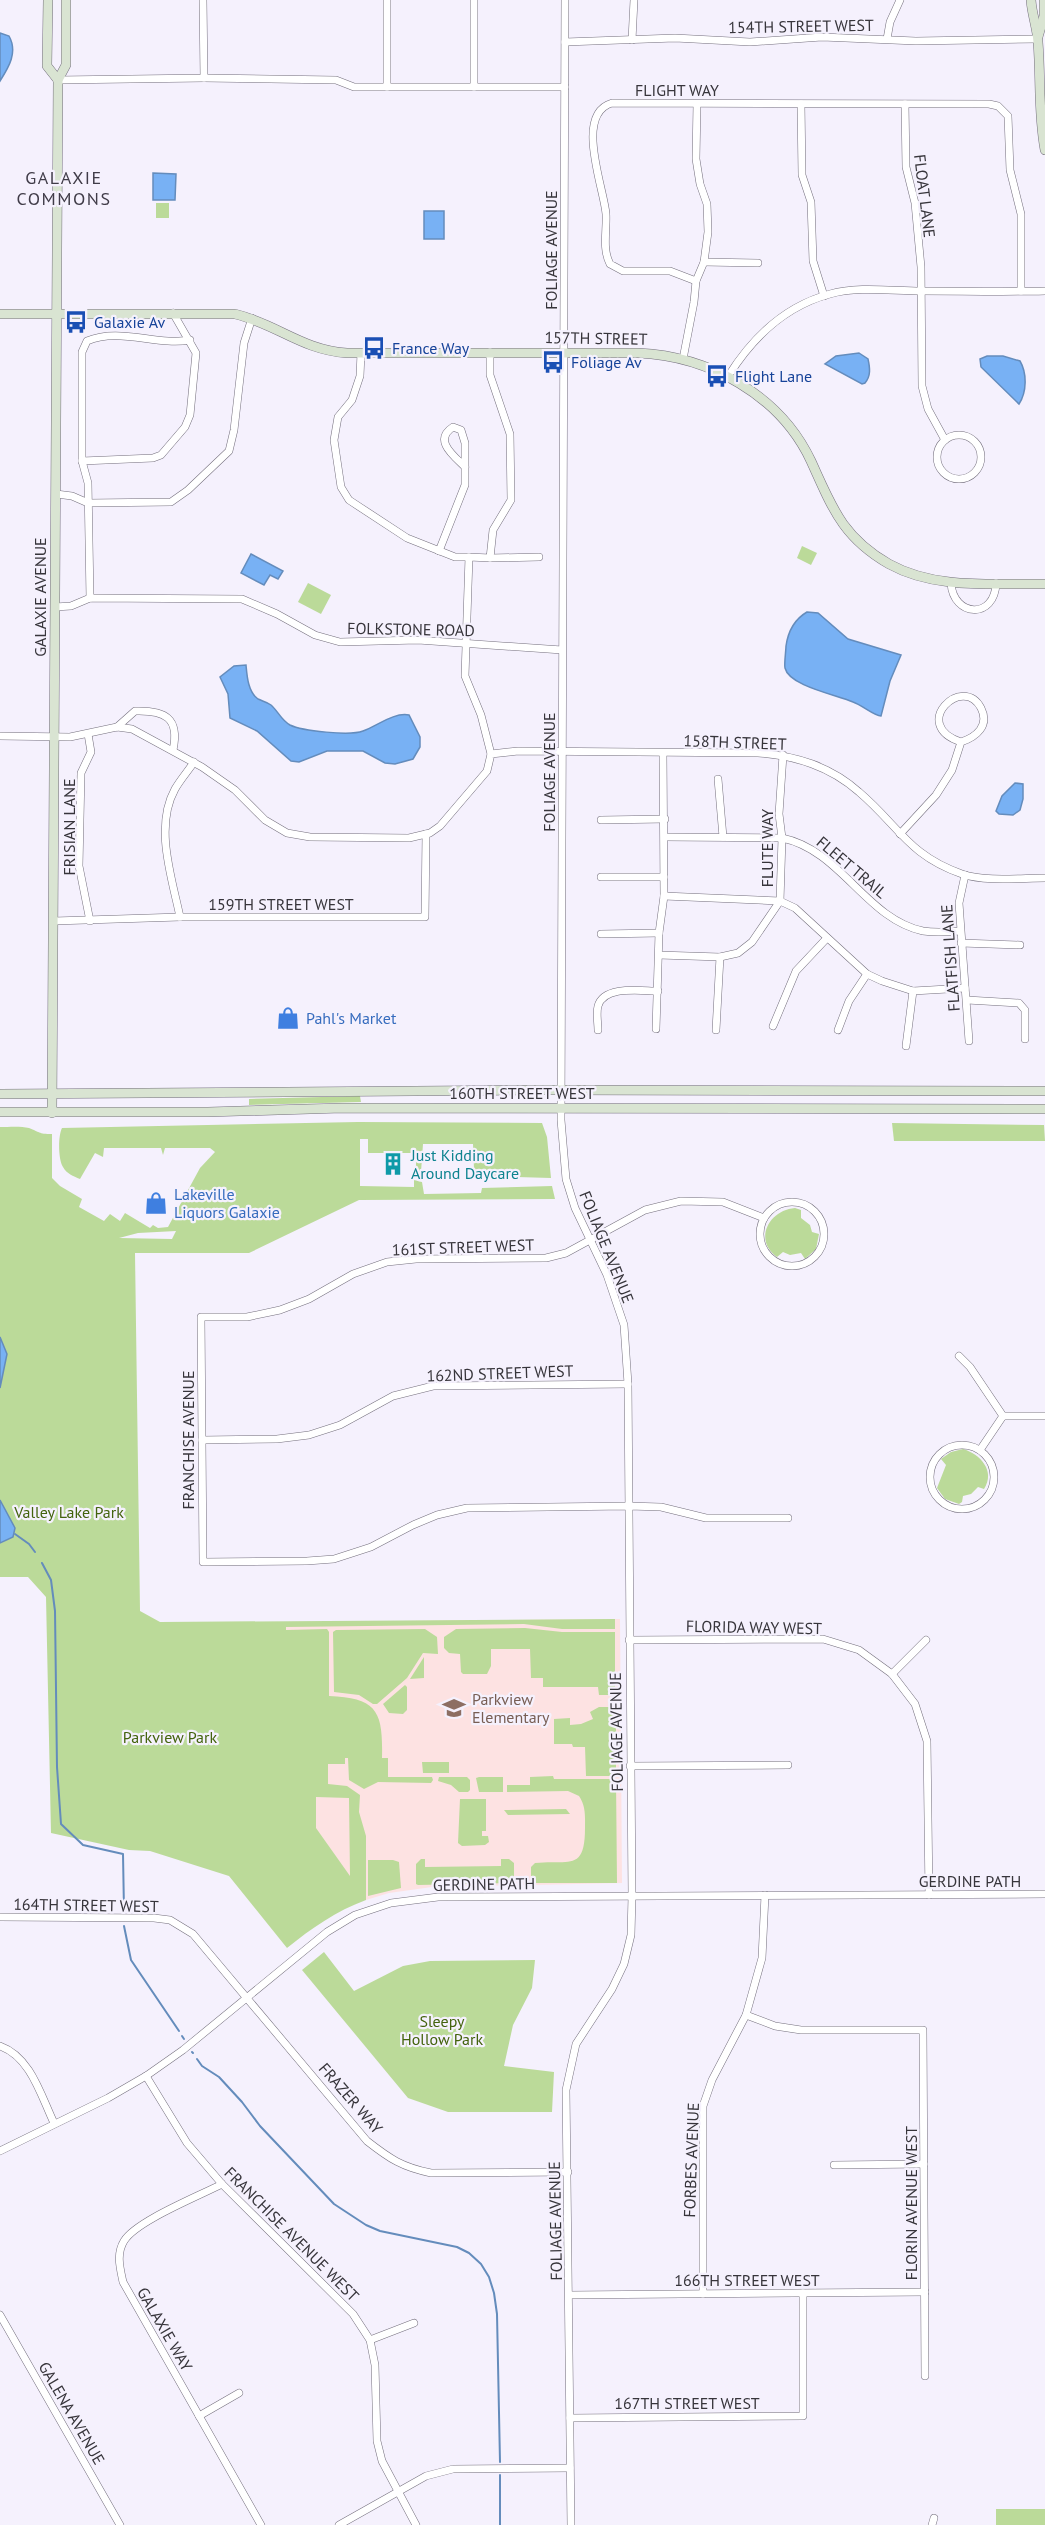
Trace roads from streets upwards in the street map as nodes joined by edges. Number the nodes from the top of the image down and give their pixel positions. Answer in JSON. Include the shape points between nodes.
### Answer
{"nodes":[{"id":1,"x":48,"y":0,"type":"edge"},
{"id":2,"x":66,"y":0,"type":"edge"},
{"id":3,"x":203,"y":0,"type":"edge"},
{"id":4,"x":387,"y":0,"type":"edge"},
{"id":5,"x":474,"y":0,"type":"edge"},
{"id":6,"x":565,"y":0,"type":"edge"},
{"id":7,"x":634,"y":0,"type":"edge"},
{"id":8,"x":900,"y":0,"type":"edge"},
{"id":9,"x":1031,"y":0,"type":"edge"},
{"id":10,"x":1044,"y":0,"type":"edge"},
{"id":11,"x":887,"y":39,"type":"junction"},
{"id":12,"x":1038,"y":39,"type":"junction"},
{"id":13,"x":632,"y":40,"type":"junction"},
{"id":14,"x":565,"y":42,"type":"junction"},
{"id":15,"x":204,"y":78,"type":"junction"},
{"id":16,"x":58,"y":80,"type":"junction"},
{"id":17,"x":387,"y":87,"type":"junction"},
{"id":18,"x":474,"y":87,"type":"junction"},
{"id":19,"x":566,"y":87,"type":"junction"},
{"id":20,"x":697,"y":104,"type":"junction"},
{"id":21,"x":801,"y":104,"type":"junction"},
{"id":22,"x":905,"y":104,"type":"junction"},
{"id":23,"x":1045,"y":150,"type":"edge"},
{"id":24,"x":705,"y":262,"type":"junction"},
{"id":25,"x":759,"y":263,"type":"dead end"},
{"id":26,"x":696,"y":281,"type":"junction"},
{"id":27,"x":921,"y":291,"type":"junction"},
{"id":28,"x":1021,"y":291,"type":"junction"},
{"id":29,"x":1045,"y":291,"type":"edge"},
{"id":30,"x":824,"y":296,"type":"junction"},
{"id":31,"x":56,"y":313,"type":"junction"},
{"id":32,"x":173,"y":313,"type":"junction"},
{"id":33,"x":0,"y":314,"type":"edge"},
{"id":34,"x":252,"y":318,"type":"junction"},
{"id":35,"x":190,"y":340,"type":"junction"},
{"id":36,"x":490,"y":352,"type":"junction"},
{"id":37,"x":361,"y":353,"type":"junction"},
{"id":38,"x":564,"y":353,"type":"junction"},
{"id":39,"x":683,"y":359,"type":"junction"},
{"id":40,"x":729,"y":375,"type":"junction"},
{"id":41,"x":945,"y":440,"type":"junction"},
{"id":42,"x":82,"y":461,"type":"junction"},
{"id":43,"x":465,"y":466,"type":"junction"},
{"id":44,"x":56,"y":494,"type":"junction"},
{"id":45,"x":88,"y":504,"type":"junction"},
{"id":46,"x":439,"y":551,"type":"junction"},
{"id":47,"x":469,"y":557,"type":"junction"},
{"id":48,"x":539,"y":557,"type":"dead end"},
{"id":49,"x":490,"y":558,"type":"junction"},
{"id":50,"x":951,"y":583,"type":"junction"},
{"id":51,"x":996,"y":583,"type":"junction"},
{"id":52,"x":1045,"y":584,"type":"edge"},
{"id":53,"x":90,"y":598,"type":"junction"},
{"id":54,"x":55,"y":607,"type":"junction"},
{"id":55,"x":467,"y":643,"type":"junction"},
{"id":56,"x":562,"y":650,"type":"junction"},
{"id":57,"x":117,"y":727,"type":"junction"},
{"id":58,"x":88,"y":734,"type":"junction"},
{"id":59,"x":0,"y":736,"type":"edge"},
{"id":60,"x":54,"y":737,"type":"junction"},
{"id":61,"x":961,"y":742,"type":"junction"},
{"id":62,"x":173,"y":750,"type":"junction"},
{"id":63,"x":563,"y":753,"type":"junction"},
{"id":64,"x":663,"y":753,"type":"junction"},
{"id":65,"x":491,"y":754,"type":"junction"},
{"id":66,"x":783,"y":755,"type":"junction"},
{"id":67,"x":194,"y":762,"type":"junction"},
{"id":68,"x":718,"y":779,"type":"dead end"},
{"id":69,"x":665,"y":819,"type":"junction"},
{"id":70,"x":601,"y":820,"type":"dead end"},
{"id":71,"x":426,"y":834,"type":"junction"},
{"id":72,"x":900,"y":834,"type":"junction"},
{"id":73,"x":665,"y":837,"type":"junction"},
{"id":74,"x":723,"y":837,"type":"junction"},
{"id":75,"x":782,"y":838,"type":"junction"},
{"id":76,"x":964,"y":875,"type":"junction"},
{"id":77,"x":601,"y":877,"type":"dead end"},
{"id":78,"x":664,"y":877,"type":"junction"},
{"id":79,"x":1045,"y":878,"type":"edge"},
{"id":80,"x":664,"y":896,"type":"junction"},
{"id":81,"x":780,"y":901,"type":"junction"},
{"id":82,"x":180,"y":917,"type":"junction"},
{"id":83,"x":54,"y":921,"type":"junction"},
{"id":84,"x":90,"y":921,"type":"junction"},
{"id":85,"x":960,"y":931,"type":"junction"},
{"id":86,"x":659,"y":933,"type":"junction"},
{"id":87,"x":601,"y":934,"type":"dead end"},
{"id":88,"x":827,"y":938,"type":"junction"},
{"id":89,"x":961,"y":943,"type":"junction"},
{"id":90,"x":1020,"y":945,"type":"dead end"},
{"id":91,"x":658,"y":955,"type":"junction"},
{"id":92,"x":720,"y":957,"type":"junction"},
{"id":93,"x":867,"y":974,"type":"junction"},
{"id":94,"x":965,"y":988,"type":"junction"},
{"id":95,"x":658,"y":991,"type":"junction"},
{"id":96,"x":913,"y":991,"type":"junction"},
{"id":97,"x":967,"y":1000,"type":"junction"},
{"id":98,"x":773,"y":1026,"type":"dead end"},
{"id":99,"x":656,"y":1029,"type":"dead end"},
{"id":100,"x":598,"y":1030,"type":"dead end"},
{"id":101,"x":716,"y":1030,"type":"dead end"},
{"id":102,"x":838,"y":1030,"type":"dead end"},
{"id":103,"x":1025,"y":1039,"type":"dead end"},
{"id":104,"x":969,"y":1041,"type":"dead end"},
{"id":105,"x":906,"y":1046,"type":"dead end"},
{"id":106,"x":561,"y":1090,"type":"junction"},
{"id":107,"x":1045,"y":1091,"type":"edge"},
{"id":108,"x":0,"y":1094,"type":"edge"},
{"id":109,"x":52,"y":1095,"type":"junction"},
{"id":110,"x":561,"y":1108,"type":"junction"},
{"id":111,"x":1045,"y":1109,"type":"edge"},
{"id":112,"x":0,"y":1112,"type":"edge"},
{"id":113,"x":52,"y":1113,"type":"junction"},
{"id":114,"x":764,"y":1218,"type":"junction"},
{"id":115,"x":590,"y":1240,"type":"junction"},
{"id":116,"x":201,"y":1317,"type":"joint"},
{"id":117,"x":959,"y":1356,"type":"dead end"},
{"id":118,"x":628,"y":1383,"type":"junction"},
{"id":119,"x":1003,"y":1416,"type":"junction"},
{"id":120,"x":1045,"y":1416,"type":"edge"},
{"id":121,"x":202,"y":1440,"type":"junction"},
{"id":122,"x":980,"y":1450,"type":"junction"},
{"id":123,"x":629,"y":1506,"type":"junction"},
{"id":124,"x":788,"y":1518,"type":"dead end"},
{"id":125,"x":629,"y":1640,"type":"junction"},
{"id":126,"x":926,"y":1640,"type":"dead end"},
{"id":127,"x":892,"y":1674,"type":"junction"},
{"id":128,"x":788,"y":1765,"type":"dead end"},
{"id":129,"x":630,"y":1766,"type":"junction"},
{"id":130,"x":929,"y":1894,"type":"junction"},
{"id":131,"x":1045,"y":1894,"type":"edge"},
{"id":132,"x":765,"y":1895,"type":"junction"},
{"id":133,"x":632,"y":1896,"type":"junction"},
{"id":134,"x":0,"y":1917,"type":"edge"},
{"id":135,"x":247,"y":1997,"type":"junction"},
{"id":136,"x":746,"y":2015,"type":"junction"},
{"id":137,"x":0,"y":2046,"type":"edge"},
{"id":138,"x":146,"y":2076,"type":"junction"},
{"id":139,"x":54,"y":2123,"type":"junction"},
{"id":140,"x":0,"y":2151,"type":"edge"},
{"id":141,"x":924,"y":2164,"type":"junction"},
{"id":142,"x":834,"y":2165,"type":"dead end"},
{"id":143,"x":568,"y":2172,"type":"junction"},
{"id":144,"x":222,"y":2184,"type":"junction"},
{"id":145,"x":925,"y":2292,"type":"junction"},
{"id":146,"x":802,"y":2293,"type":"junction"},
{"id":147,"x":703,"y":2294,"type":"junction"},
{"id":148,"x":569,"y":2295,"type":"junction"},
{"id":149,"x":0,"y":2315,"type":"edge"},
{"id":150,"x":414,"y":2323,"type":"dead end"},
{"id":151,"x":370,"y":2340,"type":"junction"},
{"id":152,"x":925,"y":2376,"type":"dead end"},
{"id":153,"x":239,"y":2393,"type":"dead end"},
{"id":154,"x":199,"y":2416,"type":"junction"},
{"id":155,"x":570,"y":2418,"type":"junction"},
{"id":156,"x":570,"y":2468,"type":"junction"},
{"id":157,"x":397,"y":2492,"type":"junction"},
{"id":158,"x":120,"y":2525,"type":"edge"},
{"id":159,"x":261,"y":2525,"type":"edge"},
{"id":160,"x":339,"y":2525,"type":"edge"},
{"id":161,"x":416,"y":2525,"type":"edge"},
{"id":162,"x":571,"y":2525,"type":"edge"}],
"edges":[{"from":1,"to":16,"type":"street","name":"GALAXIE AVENUE","via":[[47,66]]},
{"from":2,"to":16,"type":"street","name":"GALAXIE AVENUE","via":[[66,65]]},
{"from":3,"to":15,"type":"street"},
{"from":4,"to":17,"type":"street"},
{"from":5,"to":18,"type":"street"},
{"from":6,"to":14,"type":"street","name":"FOLIAGE AVENUE"},
{"from":7,"to":13,"type":"street"},
{"from":8,"to":11,"type":"street"},
{"from":9,"to":12,"type":"street"},
{"from":10,"to":12,"type":"street"},
{"from":11,"to":12,"type":"street","name":"154TH STREET WEST"},
{"from":11,"to":13,"type":"street","name":"154TH STREET WEST"},
{"from":12,"to":23,"type":"street","via":[[1039,111]]},
{"from":13,"to":14,"type":"street","name":"154TH STREET WEST"},
{"from":14,"to":19,"type":"street","name":"FOLIAGE AVENUE"},
{"from":15,"to":16,"type":"street"},
{"from":15,"to":17,"type":"street","via":[[336,80],[354,87]]},
{"from":16,"to":31,"type":"street","name":"GALAXIE AVENUE"},
{"from":17,"to":18,"type":"street"},
{"from":18,"to":19,"type":"street"},
{"from":19,"to":38,"type":"street","name":"FOLIAGE AVENUE"},
{"from":20,"to":21,"type":"street","name":"FLIGHT WAY"},
{"from":20,"to":24,"type":"street","via":[[697,172],[707,204]]},
{"from":20,"to":26,"type":"street","name":"FLIGHT WAY","via":[[612,103],[600,108],[594,119],[594,164],[606,212],[606,253],[610,264],[623,271],[670,271]]},
{"from":21,"to":22,"type":"street","name":"FLIGHT WAY"},
{"from":21,"to":30,"type":"street","via":[[802,175],[811,202],[813,261]]},
{"from":22,"to":27,"type":"street","name":"FLOAT LANE","via":[[906,167],[916,215]]},
{"from":22,"to":28,"type":"street","name":"FLIGHT WAY","via":[[989,104],[1002,108],[1008,116],[1010,170],[1020,208]]},
{"from":24,"to":25,"type":"street"},
{"from":24,"to":26,"type":"street"},
{"from":26,"to":39,"type":"street"},
{"from":27,"to":28,"type":"street"},
{"from":27,"to":30,"type":"street","via":[[847,291]]},
{"from":27,"to":41,"type":"street","name":"FLOAT LANE","via":[[922,386],[928,409]]},
{"from":28,"to":29,"type":"street"},
{"from":30,"to":40,"type":"street","via":[[772,324],[744,352]]},
{"from":31,"to":32,"type":"street","name":"157TH STREET"},
{"from":31,"to":33,"type":"street","name":"157TH STREET"},
{"from":31,"to":44,"type":"street","name":"GALAXIE AVENUE"},
{"from":32,"to":34,"type":"street","name":"157TH STREET"},
{"from":32,"to":35,"type":"street"},
{"from":34,"to":37,"type":"street","name":"157TH STREET","via":[[313,347]]},
{"from":34,"to":45,"type":"street","via":[[244,343],[229,451],[171,502]]},
{"from":35,"to":42,"type":"street","via":[[196,353],[190,415],[185,427],[161,454],[153,458]]},
{"from":35,"to":42,"type":"street","via":[[96,337],[87,341],[82,352]]},
{"from":36,"to":37,"type":"street","name":"157TH STREET"},
{"from":36,"to":38,"type":"street","name":"157TH STREET"},
{"from":36,"to":49,"type":"street","via":[[490,375],[510,434],[511,500],[493,530]]},
{"from":37,"to":46,"type":"street","via":[[360,376],[352,400],[338,417],[334,440],[341,487],[349,500],[406,537]]},
{"from":38,"to":39,"type":"street","name":"157TH STREET","via":[[651,354]]},
{"from":38,"to":56,"type":"street","name":"FOLIAGE AVENUE"},
{"from":39,"to":40,"type":"street","name":"157TH STREET"},
{"from":40,"to":50,"type":"street","name":"157TH STREET","via":[[789,428],[811,460],[834,512],[863,546],[904,571]]},
{"from":41,"to":41,"type":"street","via":[[937,454],[940,469],[954,479],[972,475],[981,460],[976,443],[962,435]]},
{"from":42,"to":45,"type":"street"},
{"from":43,"to":43,"type":"street","via":[[465,443],[461,430],[453,427],[443,439]]},
{"from":43,"to":46,"type":"street","via":[[465,485]]},
{"from":44,"to":45,"type":"street"},
{"from":44,"to":54,"type":"street","name":"GALAXIE AVENUE"},
{"from":45,"to":53,"type":"street"},
{"from":46,"to":47,"type":"street"},
{"from":47,"to":49,"type":"street"},
{"from":47,"to":55,"type":"street"},
{"from":48,"to":49,"type":"street"},
{"from":50,"to":51,"type":"street","name":"157TH STREET"},
{"from":50,"to":51,"type":"street","via":[[957,603],[968,609],[987,607],[996,596]]},
{"from":51,"to":52,"type":"street","name":"157TH STREET"},
{"from":53,"to":54,"type":"street","name":"FOLKSTONE ROAD","via":[[71,606]]},
{"from":53,"to":55,"type":"street","name":"FOLKSTONE ROAD","via":[[242,599],[315,635],[340,642]]},
{"from":54,"to":60,"type":"street","name":"GALAXIE AVENUE"},
{"from":55,"to":56,"type":"street","name":"FOLKSTONE ROAD"},
{"from":55,"to":65,"type":"street","via":[[465,676]]},
{"from":56,"to":63,"type":"street","name":"FOLIAGE AVENUE"},
{"from":57,"to":58,"type":"street"},
{"from":57,"to":62,"type":"street","via":[[132,729]]},
{"from":57,"to":62,"type":"street","via":[[135,711],[152,711],[169,719],[177,733]]},
{"from":58,"to":60,"type":"street"},
{"from":58,"to":84,"type":"street","name":"FRISIAN LANE","via":[[91,752],[81,773],[79,866]]},
{"from":59,"to":60,"type":"street"},
{"from":60,"to":83,"type":"street","name":"GALAXIE AVENUE"},
{"from":61,"to":61,"type":"street","via":[[973,738],[981,729],[983,715],[976,701],[961,696],[943,705],[939,713],[939,722],[951,739]]},
{"from":61,"to":72,"type":"street","via":[[952,770],[936,795]]},
{"from":62,"to":67,"type":"street"},
{"from":63,"to":64,"type":"street","name":"158TH STREET"},
{"from":63,"to":65,"type":"street","name":"158TH STREET"},
{"from":63,"to":106,"type":"street","name":"FOLIAGE AVENUE"},
{"from":64,"to":66,"type":"street","name":"158TH STREET"},
{"from":64,"to":69,"type":"street"},
{"from":65,"to":71,"type":"street","via":[[486,771],[440,826]]},
{"from":66,"to":72,"type":"street","name":"158TH STREET","via":[[806,760],[848,783]]},
{"from":66,"to":75,"type":"street","name":"FLUTE WAY","via":[[779,814]]},
{"from":67,"to":71,"type":"street","via":[[287,833],[310,837],[409,838]]},
{"from":67,"to":82,"type":"street","via":[[174,790],[165,822]]},
{"from":68,"to":74,"type":"street"},
{"from":69,"to":70,"type":"street"},
{"from":69,"to":73,"type":"street"},
{"from":71,"to":82,"type":"street","name":"159TH STREET WEST","via":[[425,917]]},
{"from":72,"to":76,"type":"street","name":"158TH STREET","via":[[930,860]]},
{"from":73,"to":74,"type":"street","name":"FLEET TRAIL"},
{"from":73,"to":78,"type":"street"},
{"from":74,"to":75,"type":"street","name":"FLEET TRAIL"},
{"from":75,"to":81,"type":"street","name":"FLUTE WAY"},
{"from":75,"to":85,"type":"street","name":"FLEET TRAIL","via":[[816,851],[878,907],[905,925],[938,933]]},
{"from":76,"to":79,"type":"street","name":"158TH STREET"},
{"from":76,"to":85,"type":"street","name":"FLATFISH LANE"},
{"from":77,"to":78,"type":"street"},
{"from":78,"to":80,"type":"street"},
{"from":80,"to":81,"type":"street"},
{"from":80,"to":86,"type":"street"},
{"from":81,"to":88,"type":"street","via":[[795,908]]},
{"from":81,"to":92,"type":"street","name":"FLUTE WAY","via":[[752,942],[738,953]]},
{"from":82,"to":84,"type":"street","name":"159TH STREET WEST"},
{"from":83,"to":84,"type":"street","name":"159TH STREET WEST"},
{"from":83,"to":109,"type":"street","name":"GALAXIE AVENUE"},
{"from":85,"to":89,"type":"street","name":"FLATFISH LANE"},
{"from":86,"to":87,"type":"street"},
{"from":86,"to":91,"type":"street"},
{"from":88,"to":93,"type":"street"},
{"from":88,"to":98,"type":"street","via":[[796,971]]},
{"from":89,"to":90,"type":"street"},
{"from":89,"to":94,"type":"street","name":"FLATFISH LANE"},
{"from":91,"to":92,"type":"street","name":"FLUTE WAY"},
{"from":91,"to":95,"type":"street"},
{"from":92,"to":101,"type":"street"},
{"from":93,"to":96,"type":"street"},
{"from":93,"to":102,"type":"street","via":[[849,1001]]},
{"from":94,"to":96,"type":"street"},
{"from":94,"to":97,"type":"street","name":"FLATFISH LANE"},
{"from":95,"to":99,"type":"street"},
{"from":95,"to":100,"type":"street","via":[[605,995],[598,1006]]},
{"from":96,"to":105,"type":"street"},
{"from":97,"to":103,"type":"street","via":[[1019,1004],[1025,1010]]},
{"from":97,"to":104,"type":"street","name":"FLATFISH LANE"},
{"from":106,"to":107,"type":"street","name":"160TH STREET WEST"},
{"from":106,"to":109,"type":"street","name":"160TH STREET WEST"},
{"from":106,"to":110,"type":"street","name":"FOLIAGE AVENUE"},
{"from":108,"to":109,"type":"street","name":"160TH STREET WEST"},
{"from":109,"to":113,"type":"street","name":"GALAXIE AVENUE"},
{"from":110,"to":111,"type":"street","name":"160TH STREET WEST"},
{"from":110,"to":113,"type":"street","name":"160TH STREET WEST"},
{"from":110,"to":115,"type":"street","name":"FOLIAGE AVENUE","via":[[566,1179]]},
{"from":112,"to":113,"type":"street","name":"160TH STREET WEST"},
{"from":114,"to":114,"type":"street","via":[[760,1228],[763,1250],[777,1263],[797,1266],[818,1254],[825,1232],[812,1209],[801,1203],[782,1204]]},
{"from":114,"to":115,"type":"street","name":"161ST STREET WEST","via":[[723,1203],[681,1201],[645,1210]]},
{"from":115,"to":116,"type":"street","name":"161ST STREET WEST","via":[[546,1258],[387,1262],[280,1310],[247,1317]]},
{"from":115,"to":118,"type":"street","name":"FOLIAGE AVENUE","via":[[608,1275],[624,1325]]},
{"from":116,"to":121,"type":"street","name":"FRANCHISE AVENUE"},
{"from":117,"to":119,"type":"street"},
{"from":118,"to":121,"type":"street","name":"162ND STREET WEST","via":[[433,1386],[393,1396],[340,1425],[309,1435]]},
{"from":118,"to":123,"type":"street","name":"FOLIAGE AVENUE"},
{"from":119,"to":120,"type":"street"},
{"from":119,"to":122,"type":"street"},
{"from":121,"to":123,"type":"street","name":"FRANCHISE AVENUE","via":[[203,1562],[334,1559],[371,1547],[438,1515],[467,1508]]},
{"from":122,"to":122,"type":"street","via":[[956,1445],[936,1458],[930,1481],[936,1496],[948,1506],[972,1508],[990,1493],[993,1469]]},
{"from":123,"to":124,"type":"street","via":[[661,1507],[706,1518]]},
{"from":123,"to":125,"type":"street","name":"FOLIAGE AVENUE"},
{"from":125,"to":127,"type":"street","name":"FLORIDA WAY WEST","via":[[823,1639],[859,1650]]},
{"from":125,"to":129,"type":"street","name":"FOLIAGE AVENUE"},
{"from":126,"to":127,"type":"street"},
{"from":127,"to":130,"type":"street","name":"FLORIDA WAY WEST","via":[[915,1704],[927,1741]]},
{"from":128,"to":129,"type":"street"},
{"from":129,"to":133,"type":"street","name":"FOLIAGE AVENUE"},
{"from":130,"to":131,"type":"street","name":"GERDINE PATH"},
{"from":130,"to":132,"type":"street","name":"GERDINE PATH"},
{"from":132,"to":133,"type":"street","name":"GERDINE PATH"},
{"from":132,"to":136,"type":"street","name":"FORBES AVENUE","via":[[762,1958]]},
{"from":133,"to":135,"type":"street","name":"GERDINE PATH","via":[[438,1897],[391,1903],[356,1915],[327,1932]]},
{"from":133,"to":143,"type":"street","name":"FOLIAGE AVENUE","via":[[631,1935],[624,1964],[576,2044],[566,2090]]},
{"from":134,"to":135,"type":"street","name":"164TH STREET WEST","via":[[170,1920],[193,1934]]},
{"from":135,"to":138,"type":"street","name":"GERDINE PATH"},
{"from":135,"to":143,"type":"street","name":"FRAZER WAY","via":[[367,2141],[392,2161],[431,2173]]},
{"from":136,"to":141,"type":"street","name":"FLORIN AVENUE WEST","via":[[801,2030],[923,2030]]},
{"from":136,"to":147,"type":"street","name":"FORBES AVENUE","via":[[703,2106]]},
{"from":137,"to":139,"type":"street","via":[[25,2062]]},
{"from":138,"to":139,"type":"street","name":"GERDINE PATH"},
{"from":138,"to":144,"type":"street","name":"FRANCHISE AVENUE WEST","via":[[187,2143]]},
{"from":139,"to":140,"type":"street","name":"GERDINE PATH"},
{"from":141,"to":142,"type":"street"},
{"from":141,"to":145,"type":"street","name":"FLORIN AVENUE WEST"},
{"from":143,"to":148,"type":"street","name":"FOLIAGE AVENUE"},
{"from":144,"to":151,"type":"street","name":"FRANCHISE AVENUE WEST","via":[[353,2314]]},
{"from":144,"to":154,"type":"street","name":"GALAXIE WAY","via":[[137,2227],[124,2241],[118,2257],[123,2283]]},
{"from":145,"to":146,"type":"street","name":"166TH STREET WEST"},
{"from":145,"to":152,"type":"street","name":"FLORIN AVENUE WEST"},
{"from":146,"to":147,"type":"street","name":"166TH STREET WEST"},
{"from":146,"to":155,"type":"street","name":"167TH STREET WEST","via":[[803,2416]]},
{"from":147,"to":148,"type":"street","name":"166TH STREET WEST"},
{"from":148,"to":155,"type":"street","name":"FOLIAGE AVENUE"},
{"from":149,"to":158,"type":"street","name":"GALENA AVENUE"},
{"from":150,"to":151,"type":"street"},
{"from":151,"to":157,"type":"street","name":"FRANCHISE AVENUE WEST","via":[[375,2365],[377,2441]]},
{"from":153,"to":154,"type":"street"},
{"from":154,"to":159,"type":"street","name":"GALAXIE WAY"},
{"from":155,"to":156,"type":"street","name":"FOLIAGE AVENUE"},
{"from":156,"to":157,"type":"street","via":[[453,2469],[426,2476]]},
{"from":156,"to":162,"type":"street","name":"FOLIAGE AVENUE"},
{"from":157,"to":160,"type":"street"},
{"from":157,"to":161,"type":"street","name":"FRANCHISE AVENUE WEST"}]}
